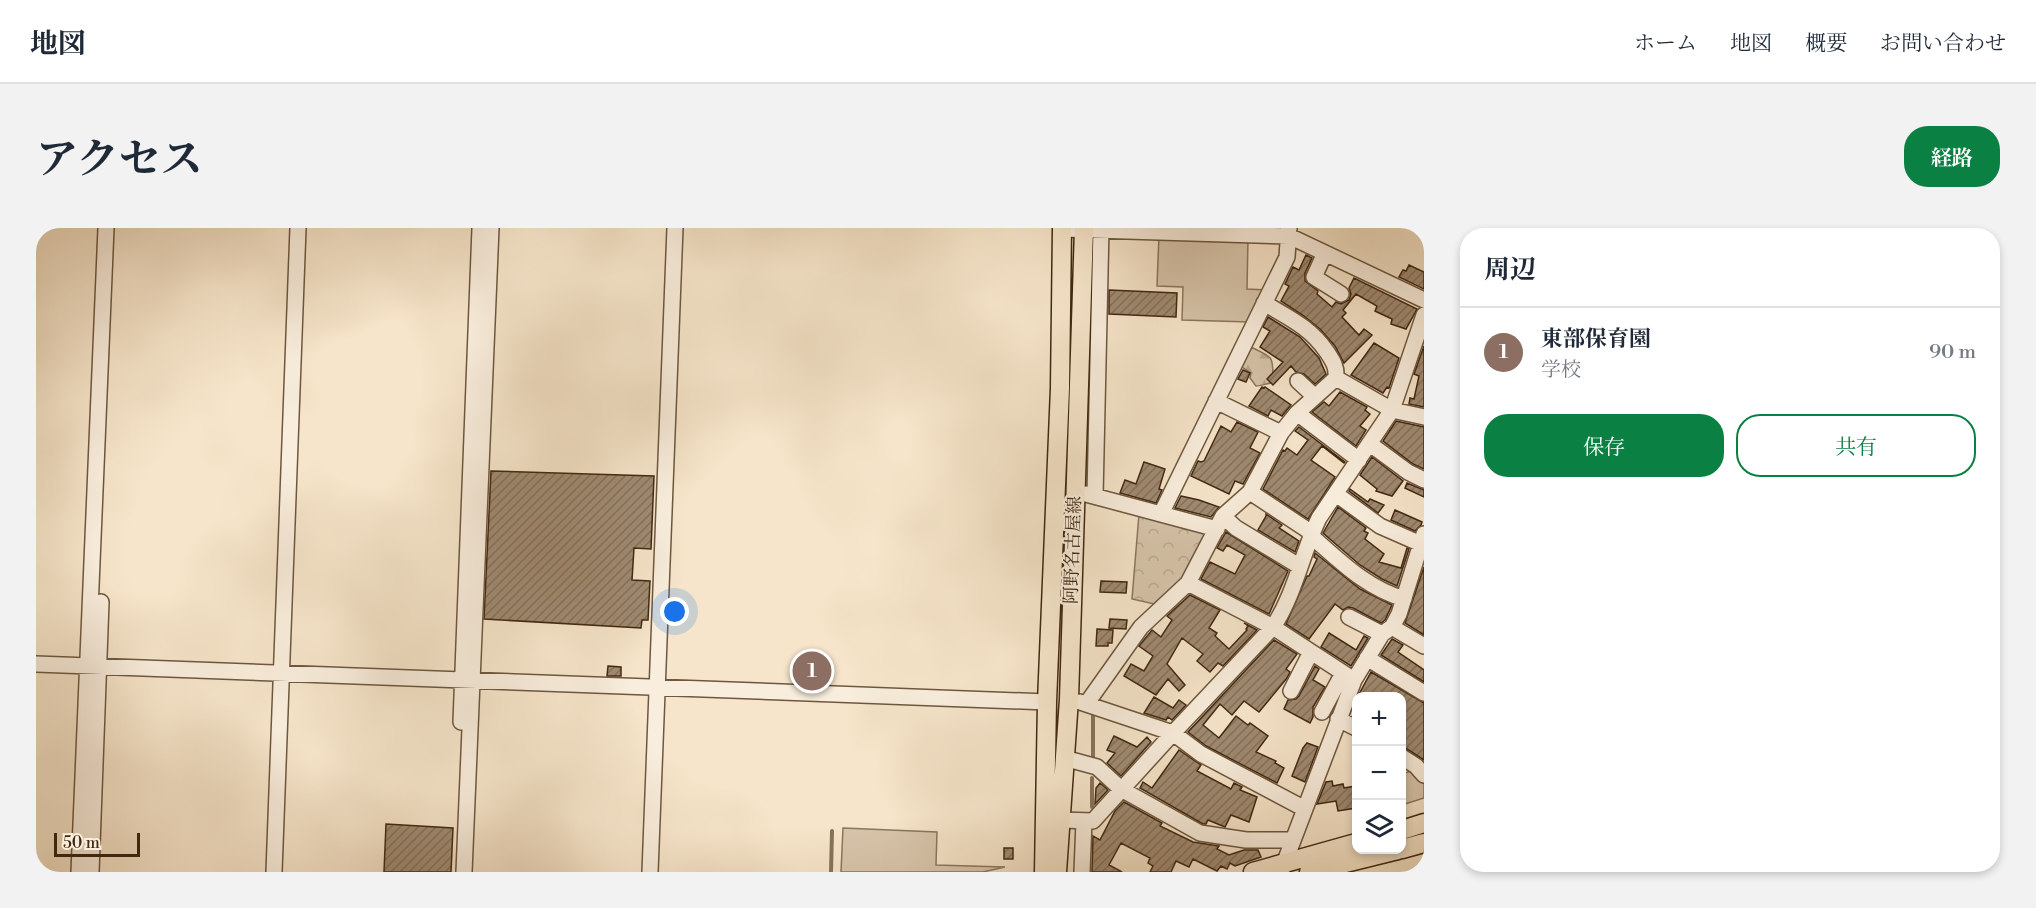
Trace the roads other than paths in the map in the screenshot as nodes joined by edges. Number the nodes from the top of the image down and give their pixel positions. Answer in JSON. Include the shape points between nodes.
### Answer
{"nodes":[{"id":1,"x":106,"y":228,"type":"edge"},
{"id":2,"x":116,"y":228,"type":"edge"},
{"id":3,"x":298,"y":228,"type":"edge"},
{"id":4,"x":480,"y":228,"type":"edge"},
{"id":5,"x":491,"y":228,"type":"edge"},
{"id":6,"x":675,"y":228,"type":"edge"},
{"id":7,"x":1062,"y":228,"type":"edge"},
{"id":8,"x":1092,"y":229,"type":"edge"},
{"id":9,"x":1289,"y":232,"type":"edge"},
{"id":10,"x":1325,"y":254,"type":"junction"},
{"id":11,"x":1341,"y":294,"type":"dead end"},
{"id":12,"x":1424,"y":300,"type":"edge"},
{"id":13,"x":1264,"y":303,"type":"junction"},
{"id":14,"x":1424,"y":315,"type":"edge"},
{"id":15,"x":1336,"y":378,"type":"junction"},
{"id":16,"x":1298,"y":381,"type":"dead end"},
{"id":17,"x":1314,"y":396,"type":"junction"},
{"id":18,"x":1216,"y":401,"type":"junction"},
{"id":19,"x":1392,"y":410,"type":"junction"},
{"id":20,"x":1297,"y":413,"type":"junction"},
{"id":21,"x":1424,"y":417,"type":"edge"},
{"id":22,"x":1281,"y":433,"type":"junction"},
{"id":23,"x":1370,"y":444,"type":"junction"},
{"id":24,"x":1359,"y":460,"type":"junction"},
{"id":25,"x":1424,"y":480,"type":"edge"},
{"id":26,"x":1075,"y":491,"type":"junction"},
{"id":27,"x":1250,"y":492,"type":"junction"},
{"id":28,"x":1336,"y":494,"type":"junction"},
{"id":29,"x":1095,"y":496,"type":"junction"},
{"id":30,"x":1161,"y":514,"type":"junction"},
{"id":31,"x":1220,"y":523,"type":"junction"},
{"id":32,"x":1311,"y":534,"type":"junction"},
{"id":33,"x":1423,"y":539,"type":"edge"},
{"id":34,"x":1299,"y":566,"type":"junction"},
{"id":35,"x":1188,"y":583,"type":"junction"},
{"id":36,"x":1404,"y":599,"type":"junction"},
{"id":37,"x":1349,"y":617,"type":"dead end"},
{"id":38,"x":1273,"y":627,"type":"junction"},
{"id":39,"x":1387,"y":631,"type":"junction"},
{"id":40,"x":1424,"y":646,"type":"edge"},
{"id":41,"x":1311,"y":652,"type":"junction"},
{"id":42,"x":1367,"y":658,"type":"junction"},
{"id":43,"x":36,"y":664,"type":"edge"},
{"id":44,"x":93,"y":666,"type":"junction"},
{"id":45,"x":281,"y":674,"type":"junction"},
{"id":46,"x":1348,"y":676,"type":"junction"},
{"id":47,"x":467,"y":681,"type":"junction"},
{"id":48,"x":657,"y":687,"type":"junction"},
{"id":49,"x":1291,"y":691,"type":"dead end"},
{"id":50,"x":1424,"y":693,"type":"edge"},
{"id":51,"x":1069,"y":699,"type":"junction"},
{"id":52,"x":1047,"y":702,"type":"junction"},
{"id":53,"x":1087,"y":703,"type":"junction"},
{"id":54,"x":1322,"y":712,"type":"dead end"},
{"id":55,"x":1338,"y":719,"type":"junction"},
{"id":56,"x":1352,"y":726,"type":"edge"},
{"id":57,"x":1173,"y":733,"type":"junction"},
{"id":58,"x":1064,"y":758,"type":"junction"},
{"id":59,"x":1406,"y":760,"type":"edge"},
{"id":60,"x":1424,"y":776,"type":"edge"},
{"id":61,"x":1121,"y":789,"type":"junction"},
{"id":62,"x":1305,"y":809,"type":"junction"},
{"id":63,"x":1060,"y":820,"type":"junction"},
{"id":64,"x":1084,"y":820,"type":"junction"},
{"id":65,"x":1424,"y":823,"type":"edge"},
{"id":66,"x":1406,"y":828,"type":"edge"},
{"id":67,"x":1291,"y":840,"type":"junction"},
{"id":68,"x":1424,"y":843,"type":"edge"},
{"id":69,"x":1352,"y":844,"type":"edge"},
{"id":70,"x":1406,"y":848,"type":"edge"},
{"id":71,"x":1382,"y":854,"type":"edge"},
{"id":72,"x":1282,"y":868,"type":"edge"},
{"id":73,"x":1319,"y":871,"type":"edge"},
{"id":74,"x":79,"y":872,"type":"edge"},
{"id":75,"x":91,"y":872,"type":"edge"},
{"id":76,"x":273,"y":872,"type":"edge"},
{"id":77,"x":455,"y":872,"type":"edge"},
{"id":78,"x":464,"y":872,"type":"edge"},
{"id":79,"x":650,"y":872,"type":"edge"},
{"id":80,"x":1044,"y":872,"type":"edge"},
{"id":81,"x":1057,"y":872,"type":"edge"},
{"id":82,"x":1082,"y":872,"type":"edge"},
{"id":83,"x":1253,"y":872,"type":"edge"}],
"edges":[{"from":1,"to":44,"type":"street"},
{"from":2,"to":44,"type":"street"},
{"from":3,"to":45,"type":"street"},
{"from":4,"to":47,"type":"street"},
{"from":5,"to":47,"type":"street"},
{"from":6,"to":48,"type":"street"},
{"from":7,"to":8,"type":"street"},
{"from":7,"to":52,"type":"main road","name":"阿野名古屋線","via":[[1060,388]]},
{"from":8,"to":9,"type":"street"},
{"from":8,"to":26,"type":"main road","name":"阿野名古屋線"},
{"from":8,"to":29,"type":"street"},
{"from":9,"to":10,"type":"street"},
{"from":9,"to":13,"type":"street","via":[[1287,257]]},
{"from":10,"to":11,"type":"street","via":[[1314,277]]},
{"from":10,"to":12,"type":"street"},
{"from":13,"to":15,"type":"street","via":[[1307,328],[1318,339],[1335,362]]},
{"from":13,"to":18,"type":"street"},
{"from":14,"to":19,"type":"street"},
{"from":15,"to":17,"type":"street"},
{"from":15,"to":19,"type":"street"},
{"from":16,"to":17,"type":"street"},
{"from":17,"to":20,"type":"street"},
{"from":18,"to":22,"type":"street"},
{"from":18,"to":30,"type":"street"},
{"from":19,"to":21,"type":"street"},
{"from":19,"to":23,"type":"street"},
{"from":20,"to":22,"type":"street"},
{"from":20,"to":24,"type":"street"},
{"from":22,"to":27,"type":"street"},
{"from":23,"to":24,"type":"street"},
{"from":23,"to":25,"type":"street"},
{"from":24,"to":28,"type":"street"},
{"from":26,"to":29,"type":"street"},
{"from":26,"to":51,"type":"main road","name":"阿野名古屋線"},
{"from":27,"to":31,"type":"street"},
{"from":27,"to":32,"type":"street"},
{"from":28,"to":32,"type":"street"},
{"from":28,"to":33,"type":"street","via":[[1380,526]]},
{"from":29,"to":30,"type":"street"},
{"from":30,"to":31,"type":"street"},
{"from":31,"to":34,"type":"street","via":[[1236,528]]},
{"from":31,"to":35,"type":"street"},
{"from":32,"to":34,"type":"street"},
{"from":32,"to":36,"type":"street","via":[[1374,587]]},
{"from":33,"to":36,"type":"street"},
{"from":34,"to":38,"type":"street","via":[[1285,610]]},
{"from":35,"to":38,"type":"street"},
{"from":35,"to":53,"type":"street","via":[[1141,627]]},
{"from":36,"to":39,"type":"street"},
{"from":37,"to":39,"type":"street"},
{"from":38,"to":41,"type":"street"},
{"from":38,"to":57,"type":"street"},
{"from":39,"to":40,"type":"street"},
{"from":39,"to":42,"type":"street"},
{"from":41,"to":46,"type":"street"},
{"from":41,"to":49,"type":"street"},
{"from":42,"to":46,"type":"street"},
{"from":42,"to":50,"type":"street"},
{"from":43,"to":44,"type":"street"},
{"from":44,"to":45,"type":"street"},
{"from":44,"to":74,"type":"street"},
{"from":44,"to":75,"type":"street"},
{"from":45,"to":47,"type":"street"},
{"from":45,"to":76,"type":"street"},
{"from":46,"to":54,"type":"street"},
{"from":46,"to":55,"type":"street"},
{"from":47,"to":48,"type":"street"},
{"from":47,"to":77,"type":"street"},
{"from":47,"to":78,"type":"street"},
{"from":48,"to":52,"type":"street"},
{"from":48,"to":79,"type":"street"},
{"from":51,"to":53,"type":"street"},
{"from":51,"to":58,"type":"main road","name":"阿野名古屋線"},
{"from":52,"to":80,"type":"main road","name":"阿野名古屋線"},
{"from":53,"to":57,"type":"street"},
{"from":55,"to":56,"type":"street"},
{"from":55,"to":62,"type":"street"},
{"from":57,"to":61,"type":"street"},
{"from":57,"to":62,"type":"street","via":[[1201,754]]},
{"from":58,"to":61,"type":"street","via":[[1097,767]]},
{"from":58,"to":63,"type":"main road","name":"阿野名古屋線"},
{"from":59,"to":60,"type":"street"},
{"from":61,"to":64,"type":"street","via":[[1093,821]]},
{"from":61,"to":67,"type":"street","via":[[1200,833],[1246,840]]},
{"from":62,"to":67,"type":"street"},
{"from":63,"to":64,"type":"street"},
{"from":63,"to":81,"type":"main road","name":"阿野名古屋線"},
{"from":64,"to":82,"type":"street"},
{"from":65,"to":66,"type":"main road"},
{"from":67,"to":72,"type":"street"},
{"from":68,"to":70,"type":"main road"},
{"from":69,"to":72,"type":"main road"},
{"from":71,"to":73,"type":"main road"},
{"from":72,"to":83,"type":"main road"}]}
